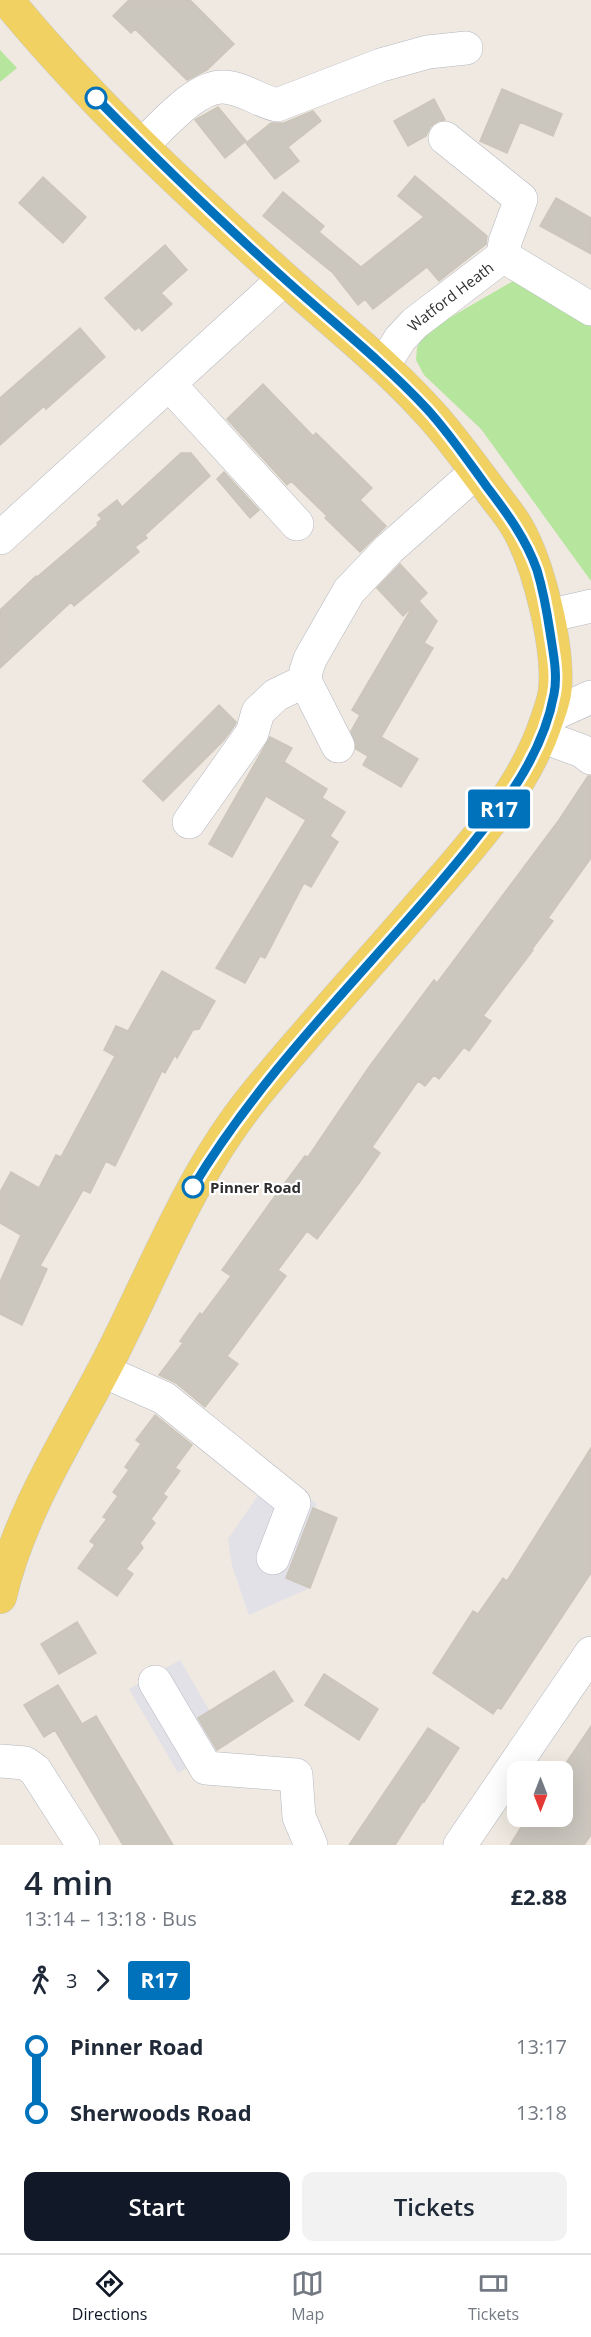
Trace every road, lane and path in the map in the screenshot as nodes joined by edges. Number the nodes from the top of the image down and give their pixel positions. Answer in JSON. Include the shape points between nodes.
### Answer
{"nodes":[{"id":1,"x":7,"y":0,"type":"edge"},
{"id":2,"x":466,"y":48,"type":"dead end"},
{"id":3,"x":446,"y":138,"type":"dead end"},
{"id":4,"x":142,"y":146,"type":"junction"},
{"id":5,"x":503,"y":256,"type":"junction"},
{"id":6,"x":284,"y":279,"type":"junction"},
{"id":7,"x":591,"y":309,"type":"edge"},
{"id":8,"x":383,"y":366,"type":"junction"},
{"id":9,"x":170,"y":385,"type":"junction"},
{"id":10,"x":476,"y":472,"type":"junction"},
{"id":11,"x":297,"y":524,"type":"dead end"},
{"id":12,"x":0,"y":538,"type":"edge"},
{"id":13,"x":591,"y":606,"type":"edge"},
{"id":14,"x":548,"y":616,"type":"junction"},
{"id":15,"x":305,"y":681,"type":"junction"},
{"id":16,"x":591,"y":697,"type":"edge"},
{"id":17,"x":545,"y":726,"type":"junction"},
{"id":18,"x":338,"y":746,"type":"dead end"},
{"id":19,"x":591,"y":758,"type":"edge"},
{"id":20,"x":189,"y":822,"type":"dead end"},
{"id":21,"x":103,"y":1371,"type":"junction"},
{"id":22,"x":273,"y":1558,"type":"dead end"},
{"id":23,"x":0,"y":1597,"type":"edge"},
{"id":24,"x":591,"y":1653,"type":"edge"},
{"id":25,"x":155,"y":1682,"type":"dead end"},
{"id":26,"x":0,"y":1761,"type":"edge"},
{"id":27,"x":83,"y":1845,"type":"edge"},
{"id":28,"x":311,"y":1845,"type":"edge"},
{"id":29,"x":460,"y":1845,"type":"edge"}],
"edges":[{"from":1,"to":4,"type":"main road","via":[[49,51]]},
{"from":2,"to":4,"type":"street","via":[[428,52],[381,65],[278,105],[242,91],[210,88]]},
{"from":3,"to":5,"type":"street","via":[[521,199]]},
{"from":4,"to":6,"type":"main road"},
{"from":5,"to":7,"type":"street","name":"Watford Heath"},
{"from":5,"to":8,"type":"street","name":"Watford Heath","via":[[415,323]]},
{"from":6,"to":8,"type":"main road"},
{"from":6,"to":9,"type":"street"},
{"from":8,"to":10,"type":"main road","via":[[428,411]]},
{"from":9,"to":11,"type":"street"},
{"from":9,"to":12,"type":"street"},
{"from":10,"to":14,"type":"main road","via":[[517,528],[537,571]]},
{"from":10,"to":15,"type":"street","via":[[389,549],[349,591],[310,659]]},
{"from":13,"to":14,"type":"street"},
{"from":14,"to":17,"type":"main road","via":[[555,690]]},
{"from":15,"to":18,"type":"street"},
{"from":15,"to":20,"type":"street","via":[[276,694],[258,712],[252,733]]},
{"from":16,"to":17,"type":"street"},
{"from":17,"to":19,"type":"street"},
{"from":17,"to":21,"type":"main road","via":[[526,769],[498,811],[254,1096],[219,1144],[189,1194]]},
{"from":21,"to":22,"type":"street","via":[[164,1398],[294,1503]]},
{"from":21,"to":23,"type":"main road","via":[[30,1510]]},
{"from":24,"to":29,"type":"street"},
{"from":25,"to":28,"type":"street","via":[[206,1768],[296,1774],[300,1816]]},
{"from":26,"to":27,"type":"street","via":[[25,1763],[35,1770]]}]}
